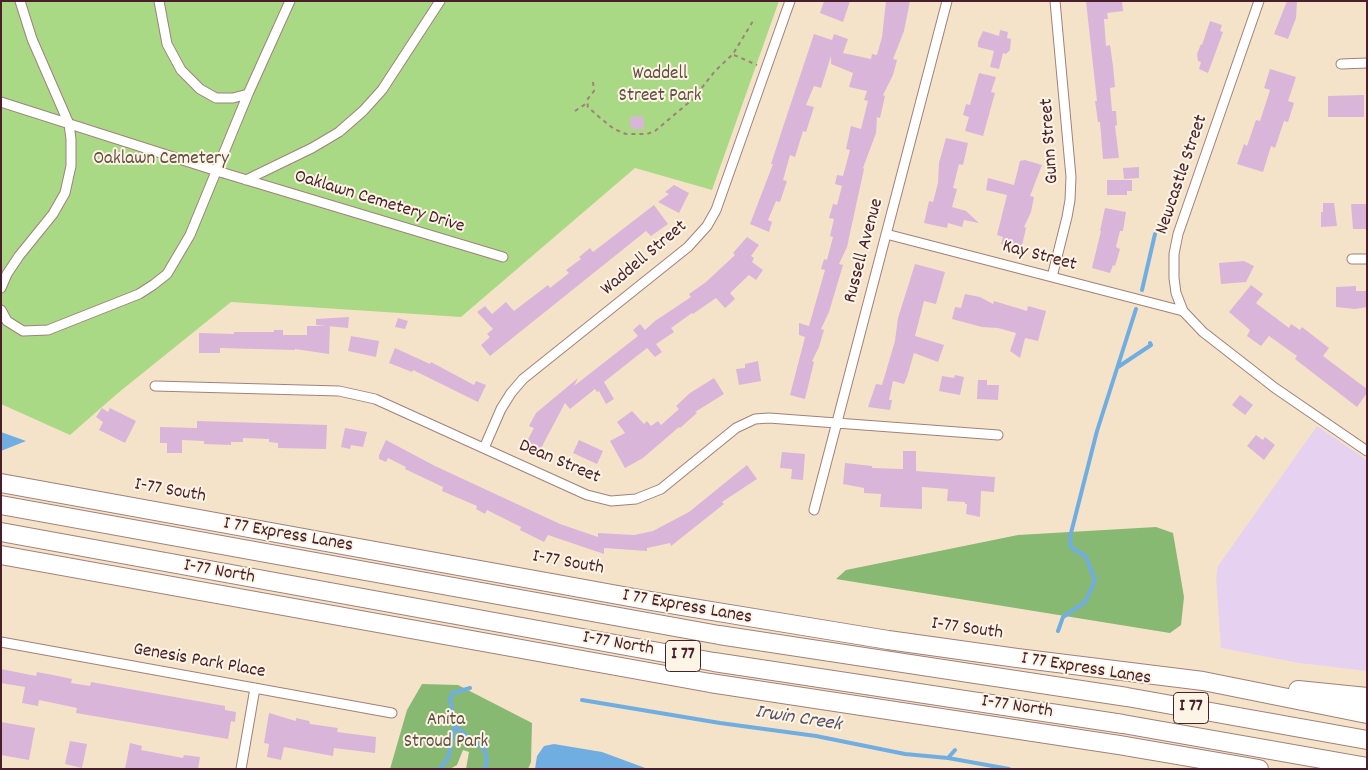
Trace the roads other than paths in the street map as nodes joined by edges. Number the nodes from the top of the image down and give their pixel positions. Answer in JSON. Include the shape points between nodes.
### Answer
{"nodes":[{"id":1,"x":20,"y":1,"type":"edge"},
{"id":2,"x":159,"y":1,"type":"edge"},
{"id":3,"x":290,"y":1,"type":"edge"},
{"id":4,"x":440,"y":1,"type":"edge"},
{"id":5,"x":790,"y":1,"type":"edge"},
{"id":6,"x":947,"y":1,"type":"edge"},
{"id":7,"x":1055,"y":1,"type":"edge"},
{"id":8,"x":1259,"y":1,"type":"edge"},
{"id":9,"x":1341,"y":64,"type":"dead end"},
{"id":10,"x":1367,"y":64,"type":"edge"},
{"id":11,"x":248,"y":94,"type":"junction"},
{"id":12,"x":1,"y":102,"type":"edge"},
{"id":13,"x":69,"y":124,"type":"junction"},
{"id":14,"x":217,"y":171,"type":"junction"},
{"id":15,"x":246,"y":180,"type":"junction"},
{"id":16,"x":886,"y":234,"type":"junction"},
{"id":17,"x":503,"y":257,"type":"dead end"},
{"id":18,"x":1352,"y":259,"type":"dead end"},
{"id":19,"x":1367,"y":259,"type":"edge"},
{"id":20,"x":1052,"y":277,"type":"junction"},
{"id":21,"x":1,"y":288,"type":"edge"},
{"id":22,"x":1,"y":310,"type":"edge"},
{"id":23,"x":1183,"y":311,"type":"junction"},
{"id":24,"x":155,"y":386,"type":"dead end"},
{"id":25,"x":837,"y":423,"type":"junction"},
{"id":26,"x":998,"y":435,"type":"dead end"},
{"id":27,"x":484,"y":448,"type":"junction"},
{"id":28,"x":1367,"y":451,"type":"edge"},
{"id":29,"x":1,"y":483,"type":"edge"},
{"id":30,"x":1,"y":505,"type":"edge"},
{"id":31,"x":814,"y":510,"type":"dead end"},
{"id":32,"x":1,"y":532,"type":"edge"},
{"id":33,"x":1,"y":555,"type":"edge"},
{"id":34,"x":1,"y":642,"type":"edge"},
{"id":35,"x":1203,"y":681,"type":"junction"},
{"id":36,"x":255,"y":688,"type":"junction"},
{"id":37,"x":1367,"y":697,"type":"edge"},
{"id":38,"x":392,"y":713,"type":"dead end"},
{"id":39,"x":1367,"y":714,"type":"edge"},
{"id":40,"x":1367,"y":740,"type":"edge"},
{"id":41,"x":1367,"y":767,"type":"edge"},
{"id":42,"x":241,"y":769,"type":"edge"},
{"id":43,"x":1259,"y":769,"type":"edge"}],
"edges":[{"from":1,"to":13,"type":"street","via":[[32,39]]},
{"from":2,"to":11,"type":"street","via":[[167,44],[181,70],[200,89],[216,98]]},
{"from":3,"to":11,"type":"street"},
{"from":4,"to":15,"type":"street","name":"Oaklawn Cemetery Drive","via":[[382,90],[363,111],[339,132],[312,148]]},
{"from":5,"to":27,"type":"street","name":"Waddell Street","via":[[716,210],[707,226],[688,247],[524,379],[501,409]]},
{"from":6,"to":16,"type":"street","name":"Russell Avenue"},
{"from":7,"to":20,"type":"street","name":"Gunn Street","via":[[1072,176],[1069,208]]},
{"from":8,"to":23,"type":"street","name":"Newcastle Street","via":[[1178,234],[1174,278]]},
{"from":9,"to":10,"type":"street"},
{"from":11,"to":14,"type":"street"},
{"from":12,"to":13,"type":"street","name":"Oaklawn Cemetery Drive"},
{"from":13,"to":14,"type":"street","name":"Oaklawn Cemetery Drive"},
{"from":13,"to":21,"type":"street","via":[[71,166],[65,193],[7,274]]},
{"from":14,"to":15,"type":"street","name":"Oaklawn Cemetery Drive"},
{"from":14,"to":22,"type":"street","via":[[190,235],[167,274],[154,285],[48,330],[23,331],[7,321]]},
{"from":15,"to":17,"type":"street","name":"Oaklawn Cemetery Drive"},
{"from":16,"to":20,"type":"street","name":"Kay Street"},
{"from":16,"to":25,"type":"street","name":"Russell Avenue"},
{"from":18,"to":19,"type":"street"},
{"from":20,"to":23,"type":"street","name":"Kay Street"},
{"from":23,"to":28,"type":"street","name":"Newcastle Street","via":[[1203,332],[1254,371]]},
{"from":24,"to":27,"type":"street","name":"Dean Street","via":[[351,393],[387,403]]},
{"from":25,"to":26,"type":"street","name":"Dean Street"},
{"from":25,"to":27,"type":"street","name":"Dean Street","via":[[755,419],[736,428],[662,489],[620,501],[587,495]]},
{"from":25,"to":31,"type":"street","name":"Russell Avenue"},
{"from":29,"to":35,"type":"highway","name":"I-77 South","number":"I 77","via":[[651,601],[898,641]]},
{"from":30,"to":40,"type":"highway","name":"I 77 Express Lanes","number":"I 77","via":[[719,636],[1127,697]]},
{"from":32,"to":41,"type":"highway","number":"I 77","via":[[714,662],[1123,724]]},
{"from":33,"to":43,"type":"highway","name":"I-77 North","number":"I 77","via":[[710,683]]},
{"from":34,"to":36,"type":"street","name":"Genesis Park Place"},
{"from":35,"to":37,"type":"highway"},
{"from":35,"to":39,"type":"highway","name":"I-77 South","number":"I 77"},
{"from":36,"to":38,"type":"street","name":"Genesis Park Place"},
{"from":36,"to":42,"type":"street"}]}
